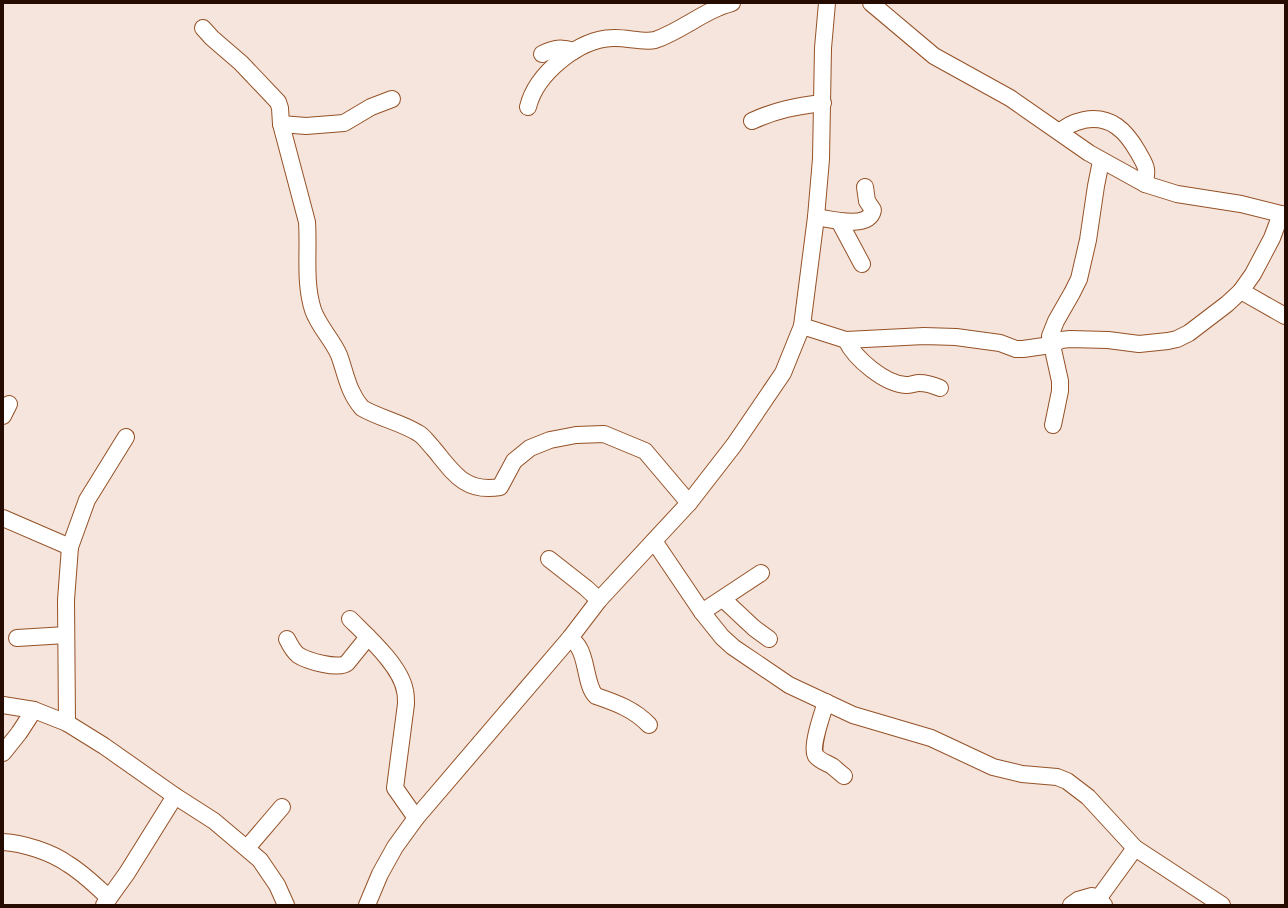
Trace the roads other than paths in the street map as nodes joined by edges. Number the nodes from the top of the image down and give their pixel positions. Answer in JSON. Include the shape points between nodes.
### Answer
{"nodes":[{"id":1,"x":732,"y":3,"type":"edge"},
{"id":2,"x":827,"y":3,"type":"edge"},
{"id":3,"x":871,"y":3,"type":"edge"},
{"id":4,"x":203,"y":28,"type":"dead end"},
{"id":5,"x":574,"y":52,"type":"junction"},
{"id":6,"x":542,"y":54,"type":"dead end"},
{"id":7,"x":392,"y":99,"type":"dead end"},
{"id":8,"x":823,"y":103,"type":"junction"},
{"id":9,"x":528,"y":107,"type":"dead end"},
{"id":10,"x":752,"y":122,"type":"dead end"},
{"id":11,"x":281,"y":124,"type":"junction"},
{"id":12,"x":1060,"y":132,"type":"junction"},
{"id":13,"x":1101,"y":161,"type":"junction"},
{"id":14,"x":1145,"y":184,"type":"junction"},
{"id":15,"x":865,"y":187,"type":"dead end"},
{"id":16,"x":1283,"y":214,"type":"edge"},
{"id":17,"x":816,"y":217,"type":"junction"},
{"id":18,"x":839,"y":221,"type":"junction"},
{"id":19,"x":1278,"y":242,"type":"edge"},
{"id":20,"x":862,"y":264,"type":"dead end"},
{"id":21,"x":1241,"y":291,"type":"junction"},
{"id":22,"x":1285,"y":316,"type":"edge"},
{"id":23,"x":802,"y":326,"type":"junction"},
{"id":24,"x":846,"y":340,"type":"junction"},
{"id":25,"x":1051,"y":344,"type":"junction"},
{"id":26,"x":940,"y":388,"type":"dead end"},
{"id":27,"x":1053,"y":425,"type":"dead end"},
{"id":28,"x":126,"y":438,"type":"dead end"},
{"id":29,"x":689,"y":503,"type":"junction"},
{"id":30,"x":3,"y":518,"type":"edge"},
{"id":31,"x":654,"y":541,"type":"junction"},
{"id":32,"x":70,"y":547,"type":"junction"},
{"id":33,"x":549,"y":559,"type":"dead end"},
{"id":34,"x":761,"y":573,"type":"dead end"},
{"id":35,"x":722,"y":599,"type":"junction"},
{"id":36,"x":599,"y":600,"type":"junction"},
{"id":37,"x":702,"y":612,"type":"junction"},
{"id":38,"x":350,"y":618,"type":"dead end"},
{"id":39,"x":66,"y":635,"type":"junction"},
{"id":40,"x":368,"y":637,"type":"junction"},
{"id":41,"x":17,"y":638,"type":"dead end"},
{"id":42,"x":570,"y":638,"type":"junction"},
{"id":43,"x":287,"y":639,"type":"dead end"},
{"id":44,"x":769,"y":639,"type":"dead end"},
{"id":45,"x":826,"y":702,"type":"junction"},
{"id":46,"x":3,"y":705,"type":"edge"},
{"id":47,"x":34,"y":710,"type":"junction"},
{"id":48,"x":67,"y":723,"type":"junction"},
{"id":49,"x":649,"y":725,"type":"dead end"},
{"id":50,"x":3,"y":753,"type":"edge"},
{"id":51,"x":844,"y":776,"type":"dead end"},
{"id":52,"x":175,"y":796,"type":"junction"},
{"id":53,"x":282,"y":807,"type":"dead end"},
{"id":54,"x":416,"y":818,"type":"junction"},
{"id":55,"x":3,"y":842,"type":"edge"},
{"id":56,"x":247,"y":848,"type":"junction"},
{"id":57,"x":1135,"y":848,"type":"junction"},
{"id":58,"x":106,"y":901,"type":"edge"},
{"id":59,"x":1101,"y":902,"type":"edge"},
{"id":60,"x":286,"y":905,"type":"edge"},
{"id":61,"x":367,"y":905,"type":"edge"},
{"id":62,"x":1071,"y":905,"type":"edge"},
{"id":63,"x":1222,"y":905,"type":"edge"}],
"edges":[{"from":1,"to":5,"type":"street","via":[[674,33],[654,40],[598,39]]},
{"from":2,"to":8,"type":"street","via":[[823,48]]},
{"from":3,"to":12,"type":"street","via":[[934,56],[1010,98]]},
{"from":4,"to":11,"type":"street","via":[[274,96],[280,108]]},
{"from":5,"to":6,"type":"street","via":[[556,48]]},
{"from":5,"to":9,"type":"street","via":[[560,61],[541,80],[530,98]]},
{"from":7,"to":11,"type":"street","via":[[375,105],[344,123],[306,126]]},
{"from":8,"to":10,"type":"street","via":[[771,112]]},
{"from":8,"to":17,"type":"street"},
{"from":11,"to":29,"type":"street","via":[[307,222],[308,287],[314,311],[319,323],[332,340],[349,388],[362,408],[420,434],[459,479],[476,487],[500,487],[514,461],[530,448],[550,440],[576,435],[604,434],[645,451]]},
{"from":12,"to":13,"type":"street"},
{"from":12,"to":14,"type":"street","via":[[1066,126],[1086,120],[1100,119],[1111,122],[1123,131],[1135,147],[1146,169]]},
{"from":13,"to":14,"type":"street"},
{"from":13,"to":25,"type":"street","via":[[1083,265],[1072,294],[1050,333]]},
{"from":14,"to":16,"type":"street","via":[[1177,194],[1241,204]]},
{"from":15,"to":18,"type":"street","via":[[872,213],[860,221]]},
{"from":16,"to":19,"type":"street"},
{"from":17,"to":18,"type":"street"},
{"from":17,"to":23,"type":"street"},
{"from":18,"to":20,"type":"street"},
{"from":19,"to":21,"type":"street"},
{"from":21,"to":22,"type":"street"},
{"from":21,"to":25,"type":"street","via":[[1228,304],[1177,339],[1139,344],[1076,339]]},
{"from":23,"to":24,"type":"street"},
{"from":23,"to":29,"type":"street","via":[[783,373],[734,446]]},
{"from":24,"to":25,"type":"street","via":[[956,337],[1000,343],[1016,349]]},
{"from":24,"to":26,"type":"street","via":[[850,349],[886,379],[898,384],[930,384]]},
{"from":25,"to":27,"type":"street","via":[[1060,391]]},
{"from":28,"to":32,"type":"street","via":[[87,500]]},
{"from":29,"to":31,"type":"street"},
{"from":30,"to":32,"type":"street"},
{"from":31,"to":36,"type":"street"},
{"from":31,"to":37,"type":"street"},
{"from":32,"to":39,"type":"street","via":[[66,590]]},
{"from":33,"to":36,"type":"street"},
{"from":34,"to":35,"type":"street"},
{"from":35,"to":37,"type":"street"},
{"from":35,"to":44,"type":"street"},
{"from":36,"to":42,"type":"street"},
{"from":37,"to":45,"type":"street","via":[[733,647],[789,686]]},
{"from":38,"to":40,"type":"street"},
{"from":39,"to":41,"type":"street"},
{"from":39,"to":48,"type":"street"},
{"from":40,"to":43,"type":"street","via":[[347,663],[340,666],[305,658],[294,651]]},
{"from":40,"to":54,"type":"street","via":[[386,657],[405,690],[406,704],[395,783]]},
{"from":42,"to":49,"type":"street","via":[[579,648],[593,693],[641,716]]},
{"from":42,"to":54,"type":"street"},
{"from":45,"to":51,"type":"street","via":[[814,751],[820,760]]},
{"from":45,"to":57,"type":"street","via":[[853,715],[930,738],[992,767],[1022,774],[1057,777],[1067,781],[1088,797]]},
{"from":46,"to":47,"type":"street"},
{"from":47,"to":48,"type":"street"},
{"from":47,"to":50,"type":"street"},
{"from":48,"to":52,"type":"street"},
{"from":52,"to":56,"type":"street","via":[[214,821]]},
{"from":52,"to":58,"type":"street","via":[[127,873]]},
{"from":53,"to":56,"type":"street"},
{"from":54,"to":61,"type":"street","via":[[395,847]]},
{"from":55,"to":58,"type":"street","via":[[25,845],[68,863]]},
{"from":56,"to":60,"type":"street","via":[[260,860],[277,885]]},
{"from":57,"to":59,"type":"street"},
{"from":57,"to":63,"type":"street"},
{"from":59,"to":62,"type":"street","via":[[1092,896]]}]}
